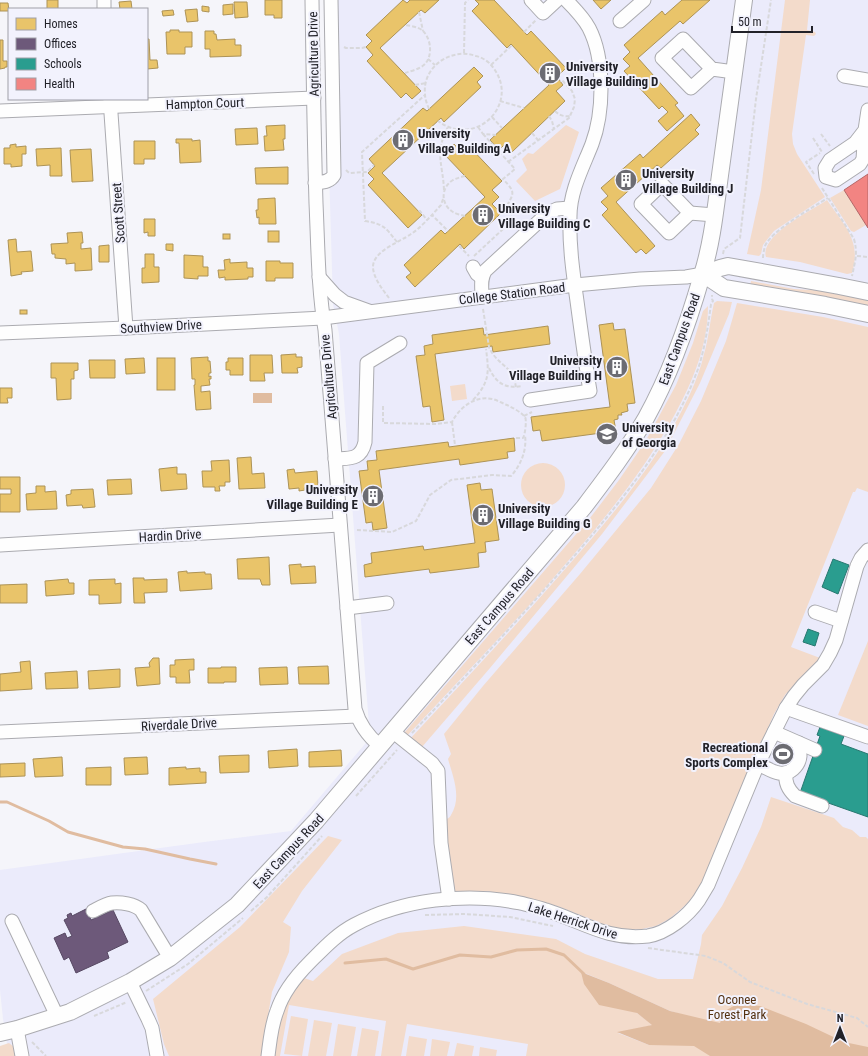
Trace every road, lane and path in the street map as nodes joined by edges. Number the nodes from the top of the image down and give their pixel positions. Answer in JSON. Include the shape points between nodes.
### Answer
{"nodes":[{"id":1,"x":312,"y":0,"type":"edge"},
{"id":2,"x":331,"y":0,"type":"edge"},
{"id":3,"x":468,"y":0,"type":"edge"},
{"id":4,"x":531,"y":0,"type":"edge"},
{"id":5,"x":557,"y":0,"type":"edge"},
{"id":6,"x":566,"y":0,"type":"edge"},
{"id":7,"x":644,"y":0,"type":"edge"},
{"id":8,"x":744,"y":0,"type":"edge"},
{"id":9,"x":771,"y":0,"type":"edge"},
{"id":10,"x":419,"y":12,"type":"dead end"},
{"id":11,"x":543,"y":13,"type":"junction"},
{"id":12,"x":620,"y":21,"type":"dead end"},
{"id":13,"x":405,"y":25,"type":"dead end"},
{"id":14,"x":423,"y":31,"type":"junction"},
{"id":15,"x":524,"y":32,"type":"dead end"},
{"id":16,"x":512,"y":45,"type":"dead end"},
{"id":17,"x":366,"y":47,"type":"dead end"},
{"id":18,"x":346,"y":48,"type":"dead end"},
{"id":19,"x":464,"y":53,"type":"junction"},
{"id":20,"x":428,"y":59,"type":"junction"},
{"id":21,"x":491,"y":64,"type":"junction"},
{"id":22,"x":435,"y":65,"type":"junction"},
{"id":23,"x":712,"y":69,"type":"dead end"},
{"id":24,"x":734,"y":72,"type":"junction"},
{"id":25,"x":405,"y":73,"type":"dead end"},
{"id":26,"x":332,"y":75,"type":"junction"},
{"id":27,"x":313,"y":76,"type":"junction"},
{"id":28,"x":844,"y":76,"type":"dead end"},
{"id":29,"x":868,"y":80,"type":"edge"},
{"id":30,"x":560,"y":81,"type":"dead end"},
{"id":31,"x":426,"y":83,"type":"junction"},
{"id":32,"x":415,"y":85,"type":"dead end"},
{"id":33,"x":425,"y":94,"type":"junction"},
{"id":34,"x":314,"y":98,"type":"junction"},
{"id":35,"x":500,"y":102,"type":"junction"},
{"id":36,"x":110,"y":103,"type":"edge"},
{"id":37,"x":524,"y":108,"type":"dead end"},
{"id":38,"x":429,"y":109,"type":"dead end"},
{"id":39,"x":868,"y":110,"type":"edge"},
{"id":40,"x":0,"y":111,"type":"edge"},
{"id":41,"x":555,"y":111,"type":"dead end"},
{"id":42,"x":549,"y":116,"type":"dead end"},
{"id":43,"x":570,"y":116,"type":"junction"},
{"id":44,"x":492,"y":117,"type":"junction"},
{"id":45,"x":438,"y":121,"type":"dead end"},
{"id":46,"x":449,"y":127,"type":"junction"},
{"id":47,"x":478,"y":127,"type":"junction"},
{"id":48,"x":502,"y":128,"type":"dead end"},
{"id":49,"x":554,"y":129,"type":"junction"},
{"id":50,"x":865,"y":130,"type":"dead end"},
{"id":51,"x":532,"y":133,"type":"dead end"},
{"id":52,"x":483,"y":134,"type":"junction"},
{"id":53,"x":822,"y":134,"type":"dead end"},
{"id":54,"x":496,"y":135,"type":"dead end"},
{"id":55,"x":813,"y":138,"type":"dead end"},
{"id":56,"x":538,"y":140,"type":"junction"},
{"id":57,"x":830,"y":146,"type":"dead end"},
{"id":58,"x":822,"y":152,"type":"dead end"},
{"id":59,"x":440,"y":154,"type":"junction"},
{"id":60,"x":444,"y":154,"type":"dead end"},
{"id":61,"x":333,"y":158,"type":"junction"},
{"id":62,"x":508,"y":162,"type":"junction"},
{"id":63,"x":374,"y":165,"type":"dead end"},
{"id":64,"x":363,"y":172,"type":"junction"},
{"id":65,"x":465,"y":176,"type":"dead end"},
{"id":66,"x":315,"y":183,"type":"junction"},
{"id":67,"x":444,"y":190,"type":"junction"},
{"id":68,"x":443,"y":199,"type":"junction"},
{"id":69,"x":570,"y":208,"type":"junction"},
{"id":70,"x":419,"y":212,"type":"dead end"},
{"id":71,"x":690,"y":212,"type":"dead end"},
{"id":72,"x":432,"y":215,"type":"junction"},
{"id":73,"x":714,"y":215,"type":"junction"},
{"id":74,"x":465,"y":216,"type":"dead end"},
{"id":75,"x":427,"y":220,"type":"junction"},
{"id":76,"x":448,"y":232,"type":"dead end"},
{"id":77,"x":397,"y":242,"type":"junction"},
{"id":78,"x":459,"y":246,"type":"dead end"},
{"id":79,"x":724,"y":249,"type":"dead end"},
{"id":80,"x":857,"y":256,"type":"junction"},
{"id":81,"x":868,"y":257,"type":"edge"},
{"id":82,"x":763,"y":258,"type":"dead end"},
{"id":83,"x":473,"y":267,"type":"dead end"},
{"id":84,"x":703,"y":274,"type":"junction"},
{"id":85,"x":319,"y":277,"type":"junction"},
{"id":86,"x":852,"y":277,"type":"dead end"},
{"id":87,"x":482,"y":278,"type":"junction"},
{"id":88,"x":575,"y":285,"type":"junction"},
{"id":89,"x":868,"y":292,"type":"edge"},
{"id":90,"x":712,"y":299,"type":"dead end"},
{"id":91,"x":483,"y":303,"type":"junction"},
{"id":92,"x":397,"y":308,"type":"junction"},
{"id":93,"x":372,"y":312,"type":"junction"},
{"id":94,"x":868,"y":314,"type":"edge"},
{"id":95,"x":323,"y":318,"type":"junction"},
{"id":96,"x":126,"y":328,"type":"junction"},
{"id":97,"x":0,"y":333,"type":"edge"},
{"id":98,"x":400,"y":343,"type":"dead end"},
{"id":99,"x":486,"y":349,"type":"dead end"},
{"id":100,"x":489,"y":367,"type":"junction"},
{"id":101,"x":488,"y":374,"type":"junction"},
{"id":102,"x":492,"y":374,"type":"junction"},
{"id":103,"x":522,"y":386,"type":"dead end"},
{"id":104,"x":516,"y":387,"type":"junction"},
{"id":105,"x":477,"y":396,"type":"junction"},
{"id":106,"x":479,"y":400,"type":"junction"},
{"id":107,"x":530,"y":400,"type":"dead end"},
{"id":108,"x":472,"y":401,"type":"junction"},
{"id":109,"x":383,"y":406,"type":"dead end"},
{"id":110,"x":452,"y":422,"type":"junction"},
{"id":111,"x":525,"y":435,"type":"junction"},
{"id":112,"x":516,"y":438,"type":"dead end"},
{"id":113,"x":455,"y":445,"type":"dead end"},
{"id":114,"x":335,"y":459,"type":"junction"},
{"id":115,"x":340,"y":525,"type":"junction"},
{"id":116,"x":357,"y":530,"type":"dead end"},
{"id":117,"x":0,"y":545,"type":"edge"},
{"id":118,"x":868,"y":550,"type":"edge"},
{"id":119,"x":387,"y":602,"type":"dead end"},
{"id":120,"x":347,"y":608,"type":"junction"},
{"id":121,"x":815,"y":612,"type":"dead end"},
{"id":122,"x":841,"y":620,"type":"junction"},
{"id":123,"x":786,"y":708,"type":"junction"},
{"id":124,"x":357,"y":716,"type":"junction"},
{"id":125,"x":392,"y":731,"type":"junction"},
{"id":126,"x":0,"y":732,"type":"edge"},
{"id":127,"x":774,"y":732,"type":"junction"},
{"id":128,"x":868,"y":738,"type":"edge"},
{"id":129,"x":404,"y":741,"type":"junction"},
{"id":130,"x":799,"y":743,"type":"junction"},
{"id":131,"x":380,"y":746,"type":"junction"},
{"id":132,"x":815,"y":750,"type":"dead end"},
{"id":133,"x":758,"y":764,"type":"junction"},
{"id":134,"x":786,"y":773,"type":"junction"},
{"id":135,"x":822,"y":806,"type":"dead end"},
{"id":136,"x":449,"y":899,"type":"junction"},
{"id":137,"x":93,"y":911,"type":"dead end"},
{"id":138,"x":420,"y":915,"type":"dead end"},
{"id":139,"x":12,"y":921,"type":"dead end"},
{"id":140,"x":555,"y":926,"type":"dead end"},
{"id":141,"x":647,"y":948,"type":"dead end"},
{"id":142,"x":170,"y":958,"type":"junction"},
{"id":143,"x":130,"y":982,"type":"junction"},
{"id":144,"x":57,"y":1016,"type":"junction"},
{"id":145,"x":868,"y":1027,"type":"edge"},
{"id":146,"x":17,"y":1029,"type":"junction"},
{"id":147,"x":0,"y":1033,"type":"edge"},
{"id":148,"x":30,"y":1040,"type":"dead end"},
{"id":149,"x":22,"y":1056,"type":"edge"},
{"id":150,"x":46,"y":1056,"type":"edge"},
{"id":151,"x":157,"y":1056,"type":"edge"},
{"id":152,"x":268,"y":1056,"type":"edge"}],
"edges":[{"from":1,"to":27,"type":"street","name":"Agriculture Drive"},
{"from":2,"to":26,"type":"street"},
{"from":3,"to":19,"type":"path","via":[[464,3]]},
{"from":4,"to":11,"type":"street"},
{"from":5,"to":11,"type":"street"},
{"from":6,"to":69,"type":"street","via":[[581,15],[596,46],[602,97],[598,127]]},
{"from":7,"to":12,"type":"street"},
{"from":8,"to":24,"type":"main road","name":"East Campus Road"},
{"from":9,"to":79,"type":"path","via":[[756,99],[740,238]]},
{"from":10,"to":14,"type":"path"},
{"from":11,"to":15,"type":"path"},
{"from":13,"to":14,"type":"path"},
{"from":14,"to":20,"type":"path","via":[[430,45]]},
{"from":16,"to":21,"type":"path"},
{"from":17,"to":18,"type":"path"},
{"from":19,"to":21,"type":"path","via":[[480,57]]},
{"from":19,"to":22,"type":"path","via":[[448,56]]},
{"from":20,"to":22,"type":"path"},
{"from":20,"to":25,"type":"path","via":[[421,66]]},
{"from":21,"to":35,"type":"path","via":[[502,88]]},
{"from":22,"to":31,"type":"path"},
{"from":23,"to":24,"type":"street"},
{"from":24,"to":73,"type":"main road","name":"East Campus Road"},
{"from":26,"to":27,"type":"street"},
{"from":26,"to":61,"type":"street"},
{"from":27,"to":34,"type":"street","name":"Agriculture Drive"},
{"from":28,"to":29,"type":"street"},
{"from":30,"to":43,"type":"path","via":[[566,84],[574,96],[575,104]]},
{"from":31,"to":32,"type":"path"},
{"from":31,"to":33,"type":"path"},
{"from":33,"to":38,"type":"path"},
{"from":33,"to":64,"type":"path","via":[[362,152]]},
{"from":34,"to":36,"type":"street","name":"Hampton Court"},
{"from":34,"to":66,"type":"street","name":"Agriculture Drive"},
{"from":35,"to":37,"type":"path"},
{"from":35,"to":44,"type":"path"},
{"from":36,"to":40,"type":"street","name":"Hampton Court"},
{"from":36,"to":96,"type":"street","name":"Scott Street"},
{"from":39,"to":50,"type":"street"},
{"from":41,"to":43,"type":"path","via":[[563,116]]},
{"from":42,"to":49,"type":"path"},
{"from":43,"to":49,"type":"path"},
{"from":44,"to":47,"type":"path"},
{"from":44,"to":48,"type":"path"},
{"from":45,"to":46,"type":"path"},
{"from":46,"to":47,"type":"path","via":[[462,130]]},
{"from":46,"to":59,"type":"path","via":[[442,141]]},
{"from":47,"to":52,"type":"path"},
{"from":49,"to":56,"type":"path"},
{"from":51,"to":56,"type":"path"},
{"from":52,"to":54,"type":"path"},
{"from":52,"to":62,"type":"path"},
{"from":53,"to":57,"type":"path"},
{"from":55,"to":58,"type":"path"},
{"from":56,"to":62,"type":"path"},
{"from":59,"to":60,"type":"path"},
{"from":59,"to":67,"type":"path"},
{"from":61,"to":64,"type":"path","via":[[349,172]]},
{"from":61,"to":66,"type":"street","via":[[334,175],[326,182]]},
{"from":62,"to":78,"type":"path","via":[[515,169],[503,179],[513,192],[506,208],[515,218],[474,257],[470,258]]},
{"from":63,"to":64,"type":"path","via":[[367,172]]},
{"from":64,"to":77,"type":"path","via":[[365,221],[382,225]]},
{"from":65,"to":67,"type":"path","via":[[454,180]]},
{"from":66,"to":85,"type":"street","name":"Agriculture Drive"},
{"from":67,"to":68,"type":"path"},
{"from":68,"to":72,"type":"path"},
{"from":68,"to":74,"type":"path","via":[[451,211]]},
{"from":69,"to":87,"type":"street","via":[[548,213],[485,271]]},
{"from":69,"to":88,"type":"street","via":[[570,243]]},
{"from":70,"to":75,"type":"path"},
{"from":71,"to":73,"type":"street"},
{"from":72,"to":75,"type":"path"},
{"from":72,"to":76,"type":"path"},
{"from":73,"to":84,"type":"main road","name":"East Campus Road"},
{"from":75,"to":77,"type":"path","via":[[413,233]]},
{"from":77,"to":92,"type":"path","via":[[376,257],[373,267],[379,282]]},
{"from":80,"to":81,"type":"path"},
{"from":80,"to":82,"type":"path","via":[[854,239],[828,198],[771,237],[765,246]]},
{"from":80,"to":86,"type":"path"},
{"from":83,"to":87,"type":"street"},
{"from":84,"to":88,"type":"street","name":"College Station Road"},
{"from":84,"to":89,"type":"main road","name":"College Station Road","via":[[728,266]]},
{"from":84,"to":94,"type":"main road","via":[[724,288]]},
{"from":84,"to":125,"type":"main road","name":"East Campus Road","via":[[670,368],[646,418],[627,448],[584,507]]},
{"from":85,"to":93,"type":"street","via":[[344,302]]},
{"from":85,"to":95,"type":"street","name":"Agriculture Drive"},
{"from":87,"to":91,"type":"street"},
{"from":88,"to":91,"type":"street","name":"College Station Road"},
{"from":88,"to":107,"type":"street","via":[[590,391]]},
{"from":90,"to":129,"type":"path","via":[[698,368],[676,418],[654,454],[593,535],[511,628]]},
{"from":91,"to":92,"type":"street","name":"College Station Road"},
{"from":91,"to":104,"type":"path","via":[[492,352],[512,374]]},
{"from":92,"to":93,"type":"street","name":"College Station Road"},
{"from":93,"to":95,"type":"street","name":"College Station Road"},
{"from":95,"to":96,"type":"street","name":"Southview Drive"},
{"from":95,"to":114,"type":"street","name":"Agriculture Drive"},
{"from":96,"to":97,"type":"street","name":"Southview Drive"},
{"from":98,"to":114,"type":"street","via":[[367,363],[365,442],[362,450],[353,458]]},
{"from":99,"to":100,"type":"path"},
{"from":100,"to":101,"type":"path"},
{"from":100,"to":102,"type":"path"},
{"from":101,"to":102,"type":"path"},
{"from":101,"to":105,"type":"path"},
{"from":102,"to":104,"type":"path","via":[[503,385]]},
{"from":103,"to":104,"type":"path"},
{"from":105,"to":106,"type":"path"},
{"from":105,"to":108,"type":"path"},
{"from":106,"to":108,"type":"path"},
{"from":106,"to":111,"type":"path","via":[[492,399],[524,416]]},
{"from":108,"to":110,"type":"path"},
{"from":109,"to":110,"type":"path","via":[[383,423]]},
{"from":110,"to":113,"type":"path"},
{"from":111,"to":112,"type":"path","via":[[523,438]]},
{"from":111,"to":116,"type":"path","via":[[522,461],[511,476],[492,475],[451,480],[430,495],[416,521],[392,532]]},
{"from":114,"to":115,"type":"street","name":"Agriculture Drive"},
{"from":115,"to":117,"type":"street","name":"Hardin Drive"},
{"from":115,"to":120,"type":"street","name":"Agriculture Drive"},
{"from":118,"to":122,"type":"street","name":"Lake Herrick Drive","via":[[857,566]]},
{"from":119,"to":120,"type":"street"},
{"from":120,"to":124,"type":"street","name":"Agriculture Drive"},
{"from":121,"to":122,"type":"street"},
{"from":122,"to":123,"type":"street","name":"Lake Herrick Drive","via":[[836,640],[823,665],[803,685]]},
{"from":123,"to":127,"type":"street","name":"Lake Herrick Drive"},
{"from":123,"to":128,"type":"street"},
{"from":124,"to":126,"type":"street","name":"Riverdale Drive"},
{"from":124,"to":131,"type":"street","name":"Agriculture Drive","via":[[370,737]]},
{"from":125,"to":129,"type":"street"},
{"from":125,"to":131,"type":"main road","name":"East Campus Road"},
{"from":127,"to":130,"type":"street"},
{"from":127,"to":133,"type":"street","name":"Lake Herrick Drive"},
{"from":129,"to":136,"type":"street","via":[[432,763],[438,771],[441,843]]},
{"from":130,"to":132,"type":"street"},
{"from":130,"to":134,"type":"street","via":[[798,762]]},
{"from":131,"to":142,"type":"main road","name":"East Campus Road","via":[[316,821],[237,905]]},
{"from":133,"to":134,"type":"street","via":[[779,773]]},
{"from":133,"to":136,"type":"street","name":"Lake Herrick Drive","via":[[708,885],[686,914],[662,931],[648,936],[618,936],[519,903],[490,898]]},
{"from":134,"to":135,"type":"street","via":[[786,784],[795,796]]},
{"from":136,"to":152,"type":"street","name":"Lake Herrick Drive","via":[[404,906],[379,914],[354,925],[334,938],[301,971],[286,991],[272,1029]]},
{"from":137,"to":142,"type":"street","via":[[111,903],[138,908]]},
{"from":138,"to":140,"type":"path","via":[[510,917]]},
{"from":139,"to":144,"type":"street"},
{"from":141,"to":145,"type":"path","via":[[706,956],[723,963],[750,982],[808,1004],[857,1018]]},
{"from":142,"to":143,"type":"main road","name":"East Campus Road"},
{"from":143,"to":144,"type":"main road","name":"East Campus Road"},
{"from":143,"to":151,"type":"street","via":[[152,1028]]},
{"from":144,"to":146,"type":"main road","name":"East Campus Road"},
{"from":146,"to":147,"type":"main road","name":"East Campus Road"},
{"from":146,"to":149,"type":"street"},
{"from":148,"to":150,"type":"path"}]}
